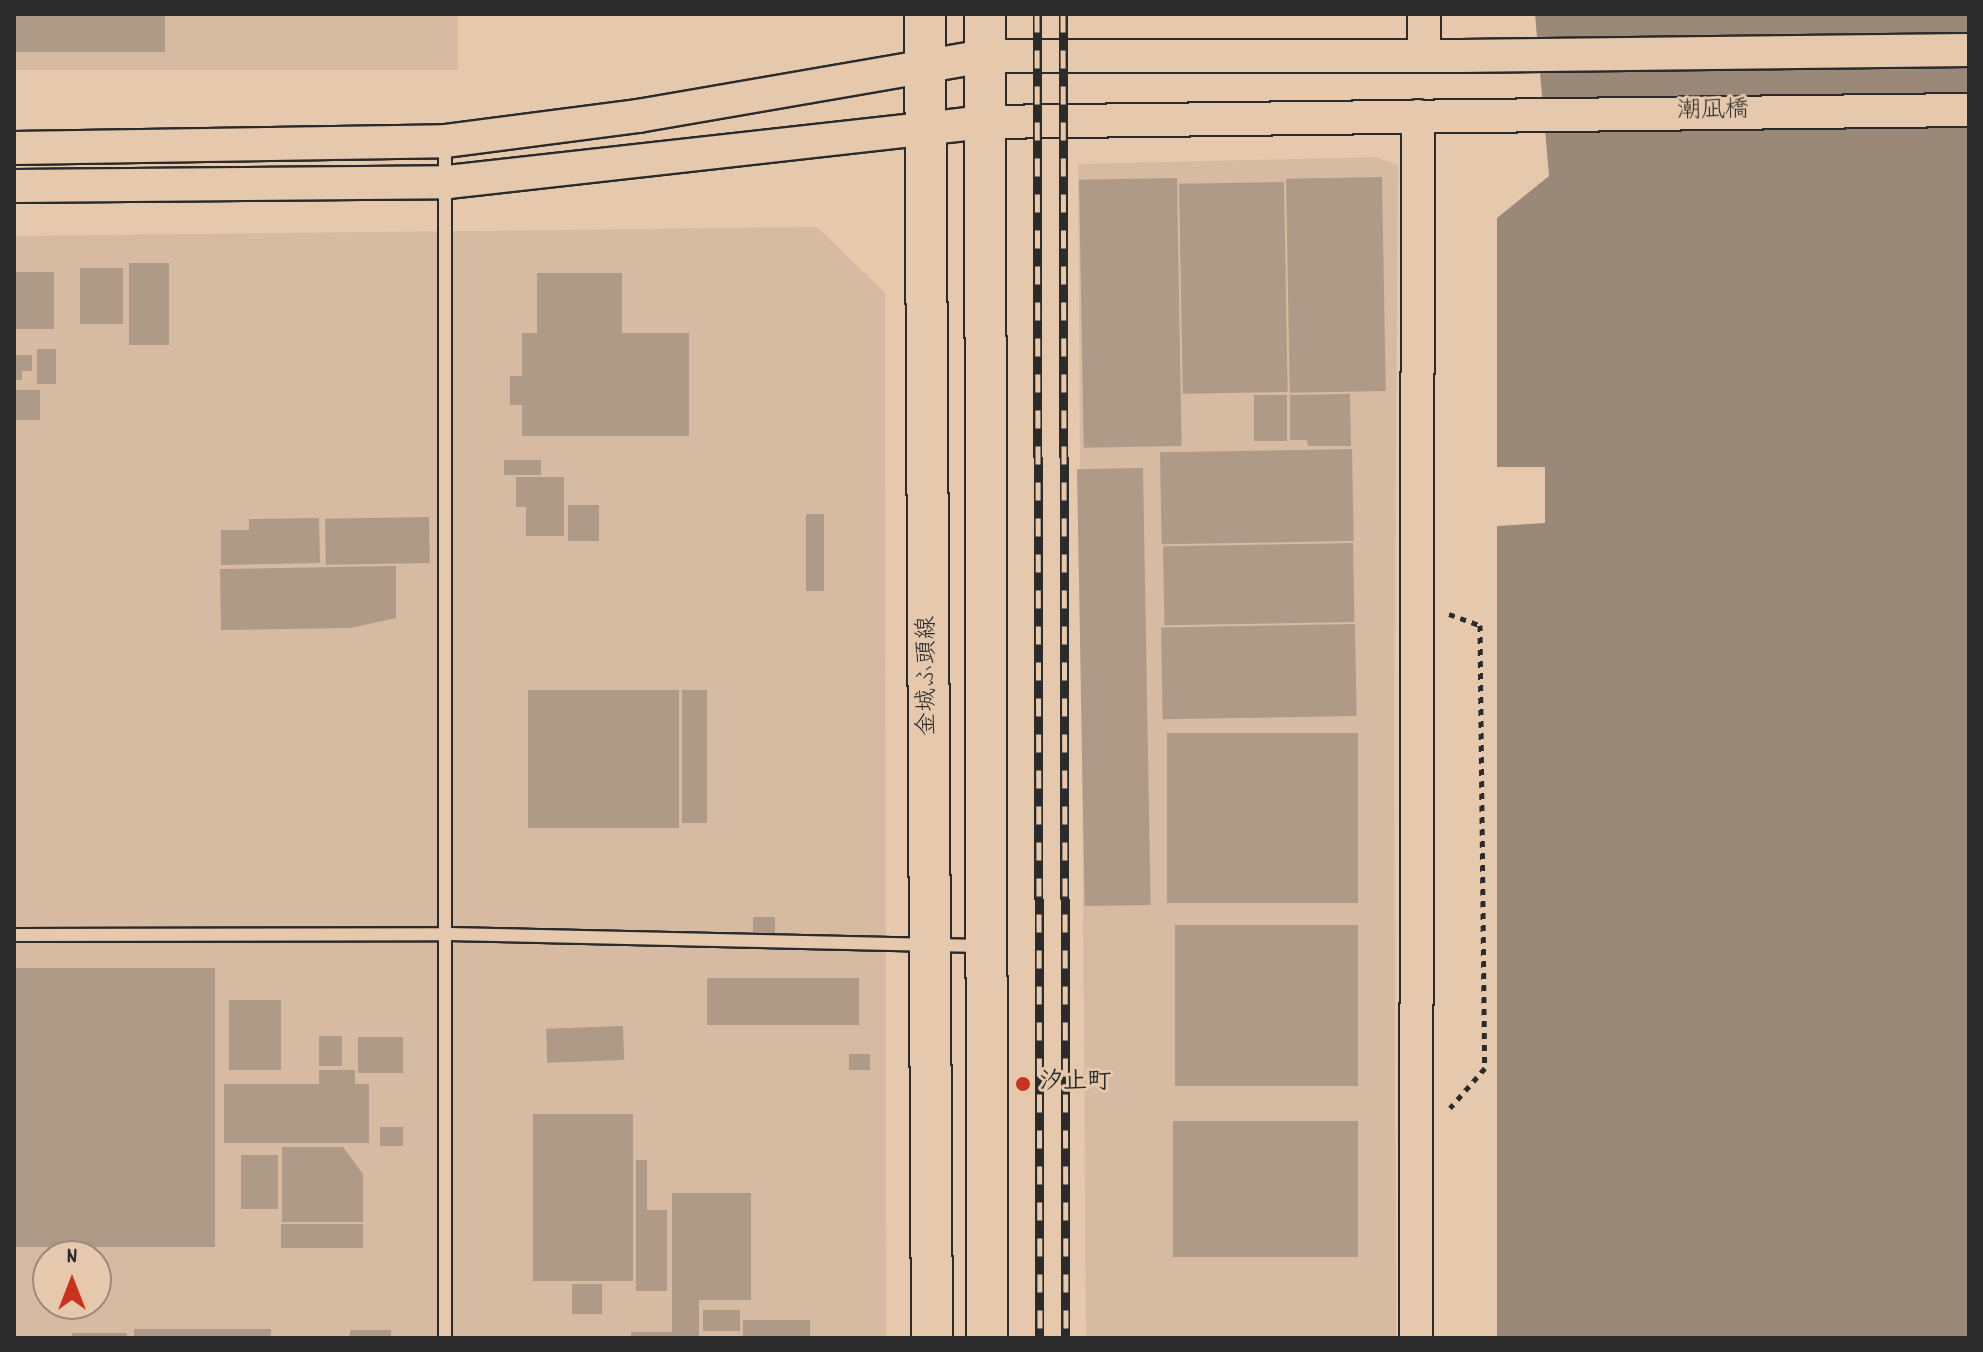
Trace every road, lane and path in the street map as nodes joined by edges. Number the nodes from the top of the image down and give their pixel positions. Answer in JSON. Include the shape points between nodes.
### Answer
{"nodes":[{"id":1,"x":925,"y":14,"type":"edge"},
{"id":2,"x":985,"y":14,"type":"edge"},
{"id":3,"x":1424,"y":14,"type":"edge"},
{"id":4,"x":1969,"y":50,"type":"edge"},
{"id":5,"x":985,"y":56,"type":"junction"},
{"id":6,"x":1424,"y":56,"type":"junction"},
{"id":7,"x":925,"y":66,"type":"junction"},
{"id":8,"x":1969,"y":110,"type":"edge"},
{"id":9,"x":1418,"y":116,"type":"junction"},
{"id":10,"x":985,"y":122,"type":"junction"},
{"id":11,"x":925,"y":129,"type":"junction"},
{"id":12,"x":445,"y":141,"type":"junction"},
{"id":13,"x":14,"y":148,"type":"edge"},
{"id":14,"x":448,"y":182,"type":"junction"},
{"id":15,"x":14,"y":186,"type":"edge"},
{"id":16,"x":1418,"y":603,"type":"junction"},
{"id":17,"x":448,"y":934,"type":"junction"},
{"id":18,"x":14,"y":935,"type":"edge"},
{"id":19,"x":930,"y":943,"type":"junction"},
{"id":20,"x":984,"y":946,"type":"junction"},
{"id":21,"x":1417,"y":1146,"type":"junction"},
{"id":22,"x":445,"y":1338,"type":"edge"},
{"id":23,"x":932,"y":1338,"type":"edge"},
{"id":24,"x":987,"y":1338,"type":"edge"},
{"id":25,"x":1416,"y":1338,"type":"edge"}],
"edges":[{"from":1,"to":7,"type":"main road","name":"金城ふ頭線"},
{"from":2,"to":5,"type":"main road"},
{"from":3,"to":6,"type":"street"},
{"from":4,"to":6,"type":"street"},
{"from":5,"to":6,"type":"street"},
{"from":5,"to":7,"type":"street"},
{"from":5,"to":10,"type":"main road"},
{"from":7,"to":11,"type":"main road","name":"金城ふ頭線"},
{"from":7,"to":12,"type":"street","via":[[638,116]]},
{"from":8,"to":9,"type":"street","name":"潮凪橋"},
{"from":9,"to":10,"type":"street","name":"潮凪橋"},
{"from":9,"to":16,"type":"street"},
{"from":10,"to":11,"type":"street","name":"潮凪橋"},
{"from":10,"to":20,"type":"main road"},
{"from":11,"to":14,"type":"street","name":"潮凪橋"},
{"from":11,"to":19,"type":"main road","name":"金城ふ頭線"},
{"from":12,"to":13,"type":"street"},
{"from":12,"to":14,"type":"lane"},
{"from":14,"to":15,"type":"street","name":"潮凪橋"},
{"from":14,"to":17,"type":"lane"},
{"from":16,"to":21,"type":"street"},
{"from":16,"to":21,"type":"path","via":[[1480,625],[1485,1068]]},
{"from":17,"to":18,"type":"lane"},
{"from":17,"to":19,"type":"lane"},
{"from":17,"to":22,"type":"lane"},
{"from":19,"to":20,"type":"lane"},
{"from":19,"to":23,"type":"main road","name":"金城ふ頭線"},
{"from":20,"to":24,"type":"main road"},
{"from":21,"to":25,"type":"street"}]}
